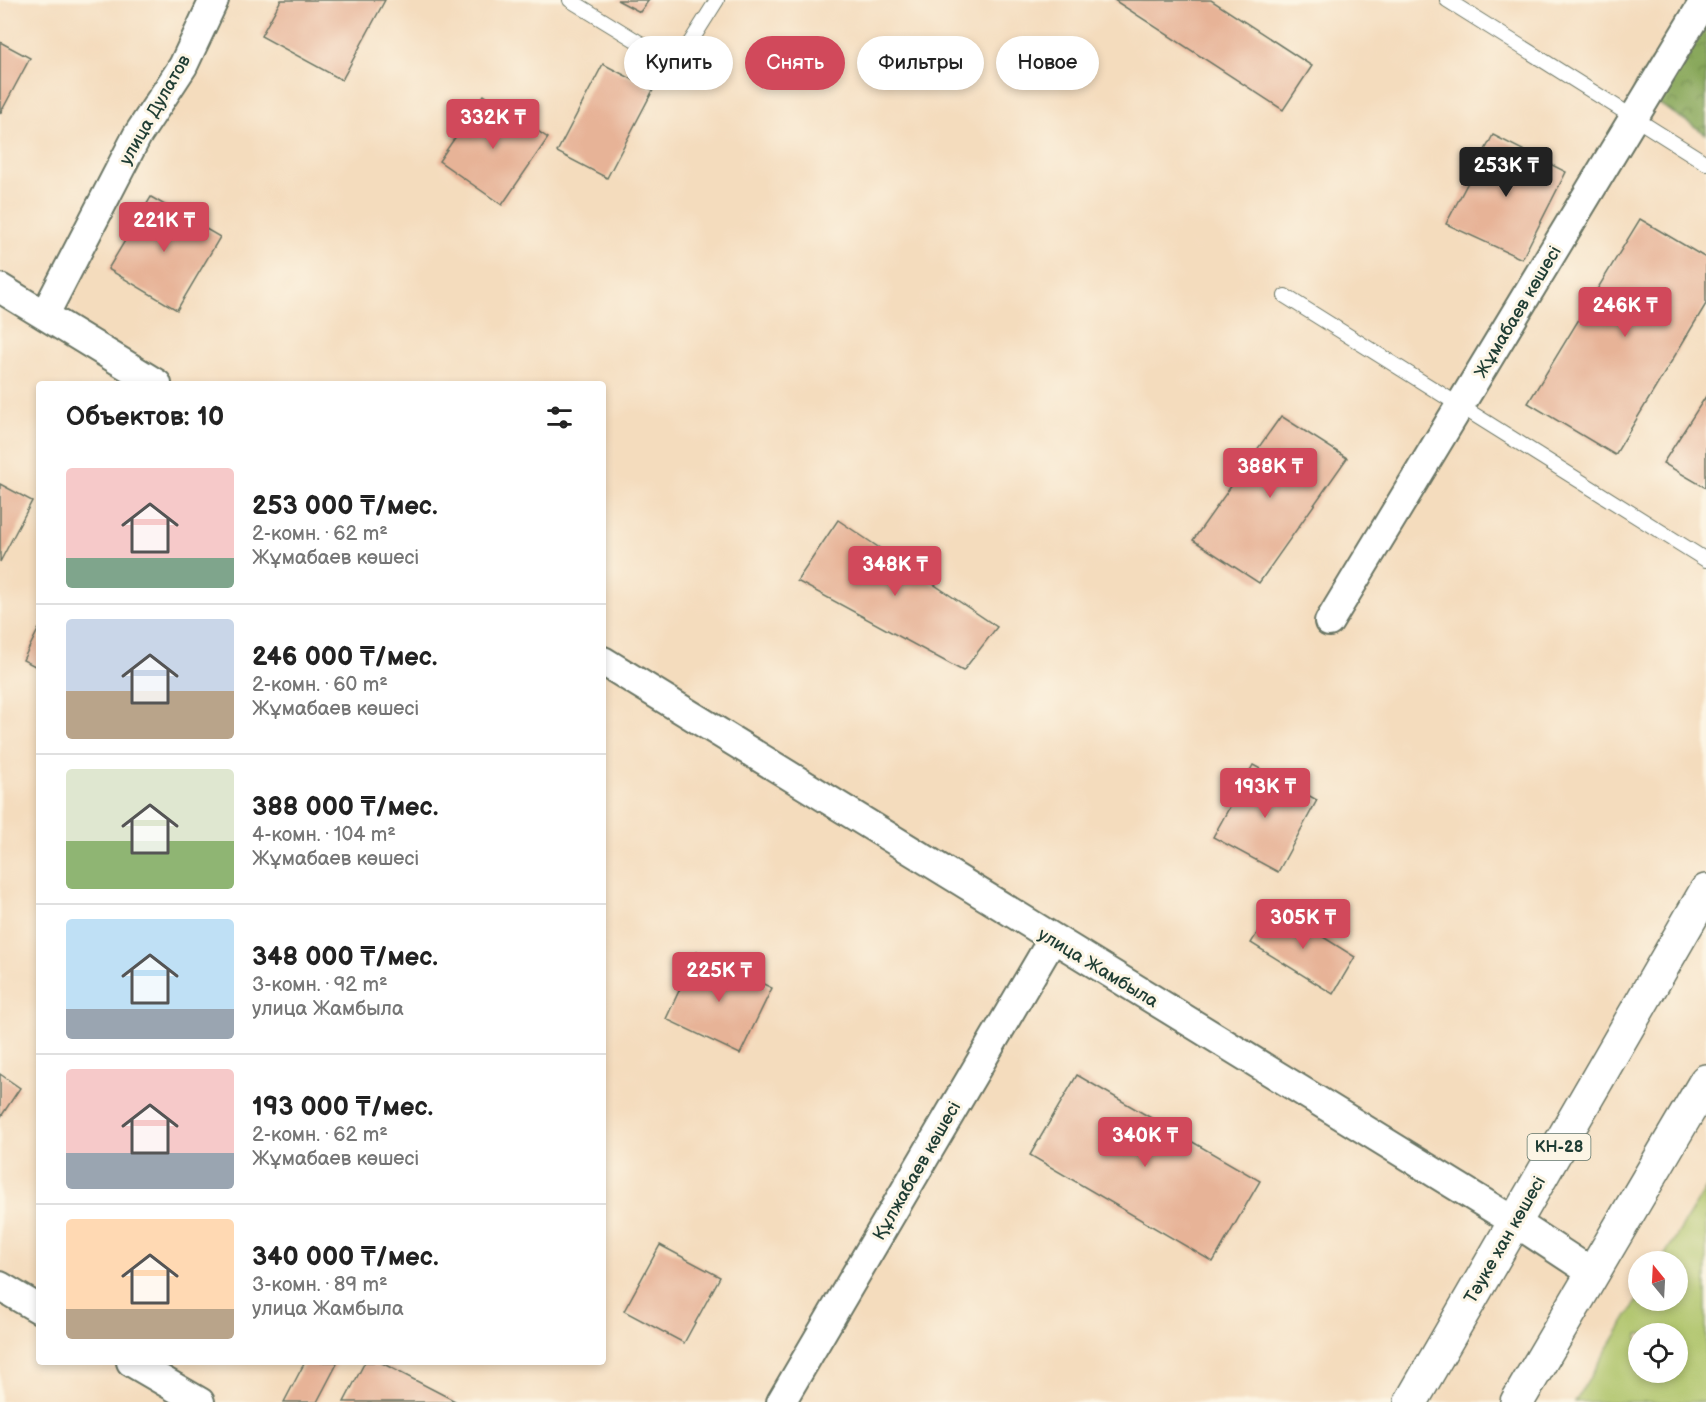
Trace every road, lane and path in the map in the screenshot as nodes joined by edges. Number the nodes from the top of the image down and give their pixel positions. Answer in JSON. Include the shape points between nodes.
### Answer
{"nodes":[{"id":1,"x":214,"y":0,"type":"edge"},
{"id":2,"x":570,"y":0,"type":"edge"},
{"id":3,"x":717,"y":0,"type":"edge"},
{"id":4,"x":1448,"y":0,"type":"edge"},
{"id":5,"x":1705,"y":0,"type":"edge"},
{"id":6,"x":1635,"y":118,"type":"junction"},
{"id":7,"x":1706,"y":163,"type":"edge"},
{"id":8,"x":0,"y":288,"type":"edge"},
{"id":9,"x":1285,"y":296,"type":"dead end"},
{"id":10,"x":45,"y":314,"type":"junction"},
{"id":11,"x":152,"y":381,"type":"edge"},
{"id":12,"x":1460,"y":406,"type":"junction"},
{"id":13,"x":1706,"y":560,"type":"edge"},
{"id":14,"x":1329,"y":622,"type":"dead end"},
{"id":15,"x":606,"y":663,"type":"edge"},
{"id":16,"x":1706,"y":891,"type":"edge"},
{"id":17,"x":1052,"y":940,"type":"junction"},
{"id":18,"x":1706,"y":1082,"type":"edge"},
{"id":19,"x":1515,"y":1222,"type":"junction"},
{"id":20,"x":1594,"y":1274,"type":"junction"},
{"id":21,"x":0,"y":1286,"type":"edge"},
{"id":22,"x":36,"y":1307,"type":"edge"},
{"id":23,"x":136,"y":1365,"type":"edge"},
{"id":24,"x":201,"y":1402,"type":"edge"},
{"id":25,"x":781,"y":1402,"type":"edge"},
{"id":26,"x":1411,"y":1402,"type":"edge"},
{"id":27,"x":1517,"y":1402,"type":"edge"}],
"edges":[{"from":1,"to":10,"type":"street","name":"улица Дулатов","via":[[183,66],[137,136]]},
{"from":2,"to":3,"type":"lane","via":[[676,65]]},
{"from":4,"to":6,"type":"lane"},
{"from":5,"to":6,"type":"street","name":"Жұмабаев көшесі"},
{"from":6,"to":7,"type":"lane"},
{"from":6,"to":12,"type":"street","name":"Жұмабаев көшесі"},
{"from":8,"to":10,"type":"street"},
{"from":9,"to":12,"type":"lane"},
{"from":10,"to":11,"type":"street"},
{"from":12,"to":13,"type":"lane"},
{"from":12,"to":14,"type":"street","name":"Жұмабаев көшесі"},
{"from":15,"to":17,"type":"street","name":"улица Жамбыла"},
{"from":16,"to":19,"type":"main road","name":"Тәуке хан көшесі","number":"КН-28"},
{"from":17,"to":19,"type":"street","name":"улица Жамбыла"},
{"from":17,"to":25,"type":"street","name":"Құлжабаев көшесі"},
{"from":18,"to":20,"type":"main road"},
{"from":19,"to":20,"type":"street","name":"улица Жамбыла"},
{"from":19,"to":26,"type":"main road","name":"Тәуке хан көшесі","number":"КН-28"},
{"from":20,"to":27,"type":"main road"},
{"from":21,"to":22,"type":"street"},
{"from":23,"to":24,"type":"street"}]}
